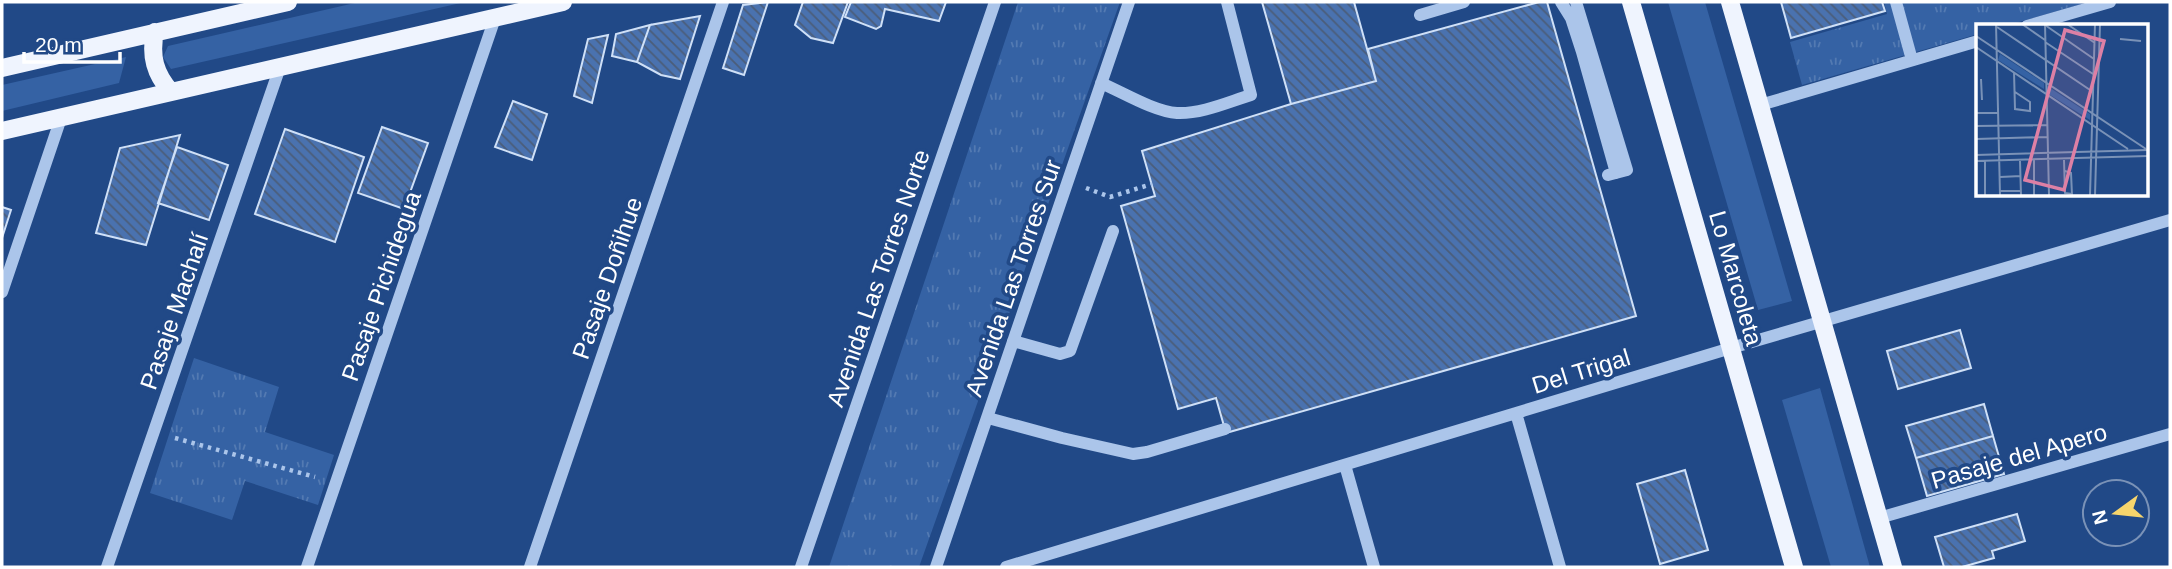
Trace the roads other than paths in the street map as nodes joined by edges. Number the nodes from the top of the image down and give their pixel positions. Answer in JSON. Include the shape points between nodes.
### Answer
{"nodes":[{"id":1,"x":283,"y":2,"type":"edge"},
{"id":2,"x":563,"y":2,"type":"edge"},
{"id":3,"x":723,"y":2,"type":"edge"},
{"id":4,"x":995,"y":2,"type":"edge"},
{"id":5,"x":1129,"y":2,"type":"edge"},
{"id":6,"x":1227,"y":2,"type":"edge"},
{"id":7,"x":1464,"y":2,"type":"edge"},
{"id":8,"x":1561,"y":2,"type":"edge"},
{"id":9,"x":1576,"y":2,"type":"edge"},
{"id":10,"x":1631,"y":2,"type":"edge"},
{"id":11,"x":1730,"y":2,"type":"edge"},
{"id":12,"x":1896,"y":2,"type":"edge"},
{"id":13,"x":2110,"y":2,"type":"edge"},
{"id":14,"x":522,"y":7,"type":"edge"},
{"id":15,"x":1420,"y":15,"type":"dead end"},
{"id":16,"x":495,"y":18,"type":"junction"},
{"id":17,"x":2034,"y":24,"type":"edge"},
{"id":18,"x":155,"y":32,"type":"junction"},
{"id":19,"x":1976,"y":42,"type":"edge"},
{"id":20,"x":1912,"y":60,"type":"junction"},
{"id":21,"x":279,"y":67,"type":"junction"},
{"id":22,"x":2,"y":68,"type":"edge"},
{"id":23,"x":1101,"y":83,"type":"junction"},
{"id":24,"x":171,"y":92,"type":"junction"},
{"id":25,"x":1760,"y":105,"type":"junction"},
{"id":26,"x":61,"y":118,"type":"junction"},
{"id":27,"x":2,"y":131,"type":"edge"},
{"id":28,"x":2170,"y":220,"type":"edge"},
{"id":29,"x":1113,"y":231,"type":"dead end"},
{"id":30,"x":2,"y":292,"type":"edge"},
{"id":31,"x":1822,"y":322,"type":"junction"},
{"id":32,"x":1013,"y":341,"type":"junction"},
{"id":33,"x":1731,"y":348,"type":"junction"},
{"id":34,"x":1516,"y":413,"type":"junction"},
{"id":35,"x":988,"y":418,"type":"junction"},
{"id":36,"x":1225,"y":429,"type":"dead end"},
{"id":37,"x":2170,"y":434,"type":"edge"},
{"id":38,"x":1345,"y":465,"type":"junction"},
{"id":39,"x":1879,"y":518,"type":"junction"},
{"id":40,"x":107,"y":567,"type":"edge"},
{"id":41,"x":307,"y":567,"type":"edge"},
{"id":42,"x":530,"y":567,"type":"edge"},
{"id":43,"x":801,"y":567,"type":"edge"},
{"id":44,"x":936,"y":567,"type":"edge"},
{"id":45,"x":1006,"y":567,"type":"edge"},
{"id":46,"x":1374,"y":567,"type":"edge"},
{"id":47,"x":1560,"y":567,"type":"edge"},
{"id":48,"x":1794,"y":567,"type":"edge"},
{"id":49,"x":1893,"y":567,"type":"edge"}],
"edges":[{"from":1,"to":18,"type":"main road"},
{"from":2,"to":14,"type":"main road"},
{"from":3,"to":42,"type":"street","name":"Pasaje Doñihue"},
{"from":4,"to":43,"type":"street","name":"Avenida Las Torres Norte"},
{"from":5,"to":23,"type":"street","name":"Avenida Las Torres Sur"},
{"from":6,"to":23,"type":"street","via":[[1251,95],[1176,113]]},
{"from":7,"to":15,"type":"street"},
{"from":8,"to":9,"type":"street","via":[[1571,18],[1617,173]]},
{"from":10,"to":33,"type":"main road","name":"Lo Marcoleta"},
{"from":11,"to":25,"type":"main road"},
{"from":12,"to":20,"type":"street"},
{"from":13,"to":17,"type":"street"},
{"from":14,"to":16,"type":"main road"},
{"from":16,"to":21,"type":"main road"},
{"from":16,"to":41,"type":"street","name":"Pasaje Pichidegua"},
{"from":18,"to":22,"type":"main road"},
{"from":18,"to":24,"type":"main road","via":[[154,65]]},
{"from":19,"to":20,"type":"street"},
{"from":20,"to":25,"type":"street"},
{"from":21,"to":24,"type":"main road"},
{"from":21,"to":40,"type":"street","name":"Pasaje Machalí"},
{"from":23,"to":32,"type":"street","name":"Avenida Las Torres Sur"},
{"from":24,"to":26,"type":"main road"},
{"from":25,"to":31,"type":"main road"},
{"from":26,"to":27,"type":"main road"},
{"from":26,"to":30,"type":"street"},
{"from":28,"to":31,"type":"street","name":"Del Trigal"},
{"from":29,"to":32,"type":"street","via":[[1070,351],[1060,354]]},
{"from":31,"to":33,"type":"street","name":"Del Trigal"},
{"from":31,"to":39,"type":"main road"},
{"from":32,"to":35,"type":"street","name":"Avenida Las Torres Sur"},
{"from":33,"to":34,"type":"street","name":"Del Trigal"},
{"from":33,"to":48,"type":"main road","name":"Lo Marcoleta"},
{"from":34,"to":38,"type":"street","name":"Del Trigal"},
{"from":34,"to":47,"type":"street"},
{"from":35,"to":36,"type":"street","via":[[1133,454]]},
{"from":35,"to":44,"type":"street","name":"Avenida Las Torres Sur"},
{"from":37,"to":39,"type":"street","name":"Pasaje del Apero"},
{"from":38,"to":45,"type":"street","name":"Del Trigal"},
{"from":38,"to":46,"type":"street"},
{"from":39,"to":49,"type":"main road"}]}
